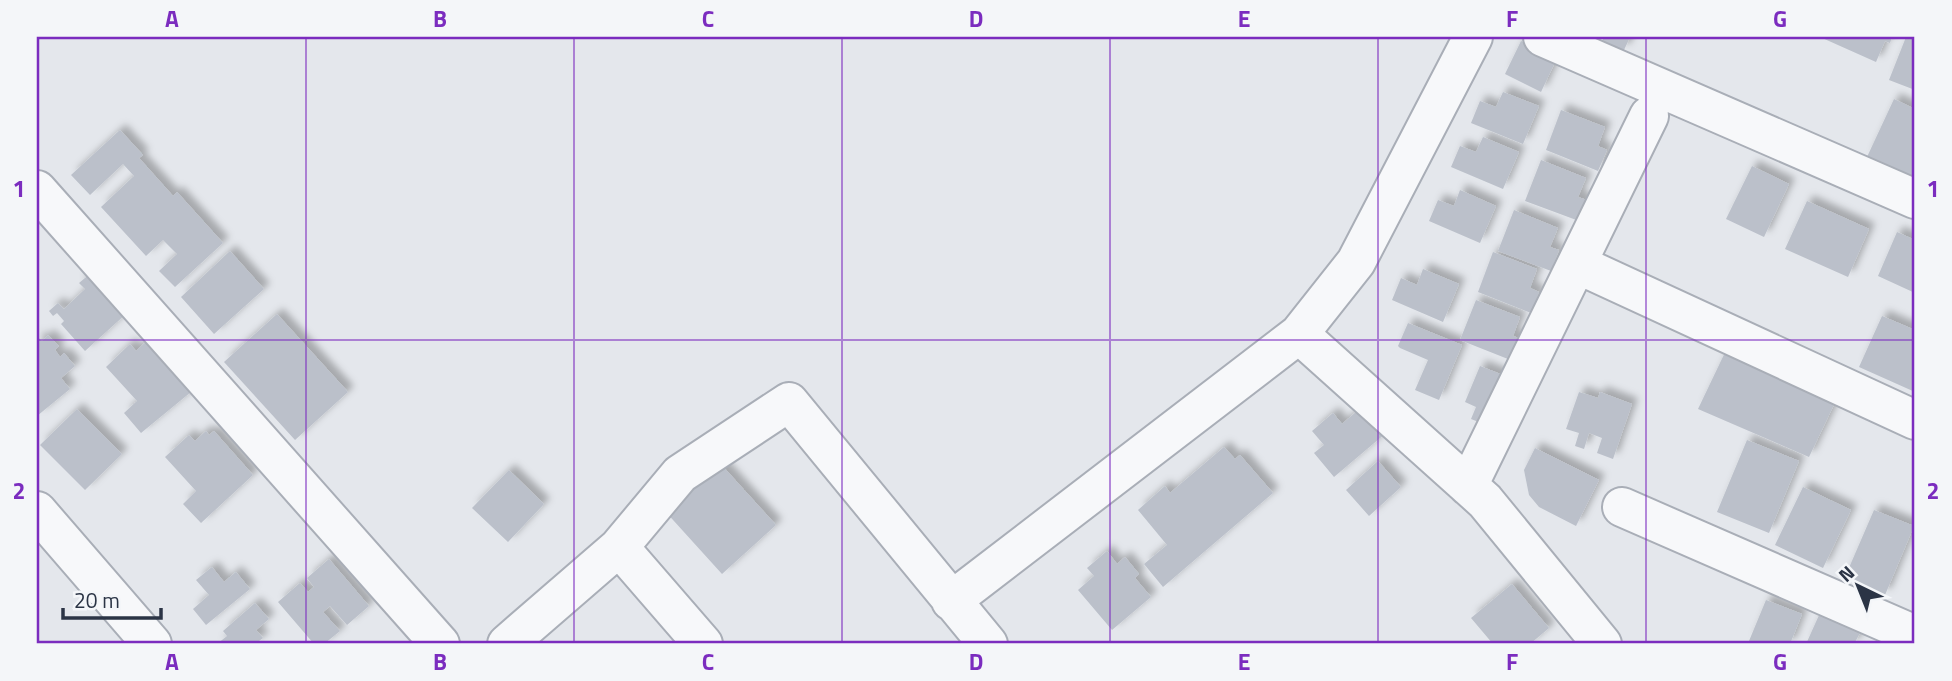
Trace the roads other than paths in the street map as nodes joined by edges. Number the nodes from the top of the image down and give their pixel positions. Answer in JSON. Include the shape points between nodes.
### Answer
{"nodes":[{"id":1,"x":1473,"y":37,"type":"edge"},
{"id":2,"x":1543,"y":37,"type":"edge"},
{"id":3,"x":1649,"y":116,"type":"dead end"},
{"id":4,"x":37,"y":190,"type":"edge"},
{"id":5,"x":1915,"y":199,"type":"edge"},
{"id":6,"x":1577,"y":264,"type":"junction"},
{"id":7,"x":1299,"y":334,"type":"junction"},
{"id":8,"x":1915,"y":419,"type":"edge"},
{"id":9,"x":1468,"y":486,"type":"junction"},
{"id":10,"x":1622,"y":508,"type":"dead end"},
{"id":11,"x":37,"y":511,"type":"edge"},
{"id":12,"x":619,"y":547,"type":"junction"},
{"id":13,"x":951,"y":601,"type":"junction"},
{"id":14,"x":1915,"y":635,"type":"edge"},
{"id":15,"x":1589,"y":639,"type":"edge"},
{"id":16,"x":152,"y":644,"type":"edge"},
{"id":17,"x":440,"y":644,"type":"edge"},
{"id":18,"x":508,"y":644,"type":"edge"},
{"id":19,"x":703,"y":644,"type":"edge"},
{"id":20,"x":988,"y":644,"type":"edge"}],
"edges":[{"from":1,"to":7,"type":"street","via":[[1356,262]]},
{"from":2,"to":5,"type":"street"},
{"from":3,"to":6,"type":"street"},
{"from":4,"to":17,"type":"street"},
{"from":6,"to":8,"type":"street"},
{"from":6,"to":9,"type":"street"},
{"from":7,"to":9,"type":"street"},
{"from":7,"to":13,"type":"street"},
{"from":9,"to":15,"type":"street"},
{"from":10,"to":14,"type":"street"},
{"from":11,"to":16,"type":"street"},
{"from":12,"to":13,"type":"street","via":[[680,474],[789,401]]},
{"from":12,"to":18,"type":"street"},
{"from":12,"to":19,"type":"street"},
{"from":13,"to":20,"type":"street"}]}
